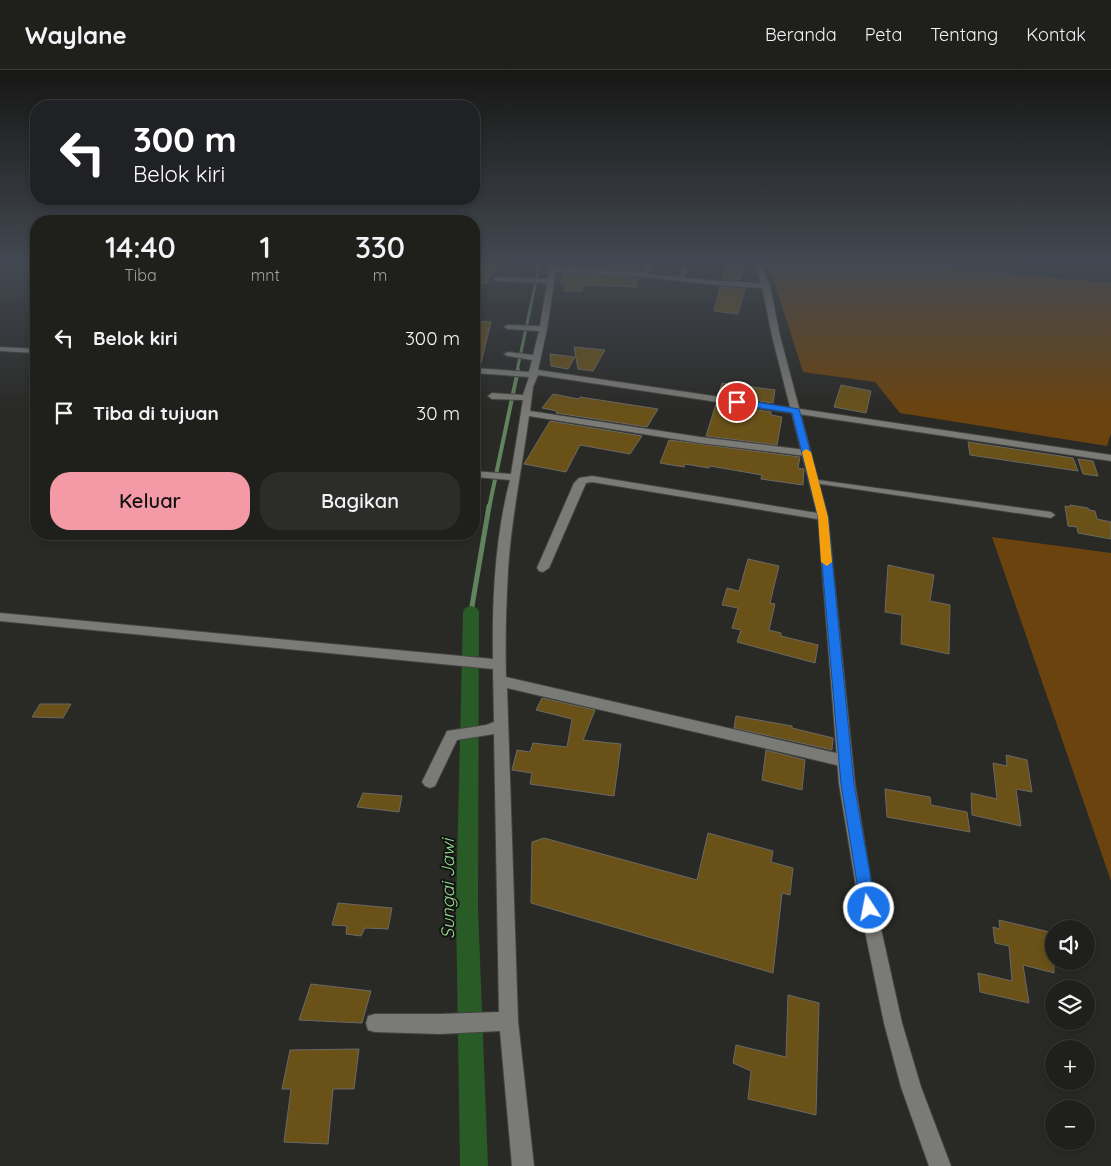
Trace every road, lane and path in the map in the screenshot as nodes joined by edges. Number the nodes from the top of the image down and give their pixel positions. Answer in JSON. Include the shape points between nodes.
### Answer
{"nodes":[{"id":1,"x":544,"y":313,"type":"edge"},
{"id":2,"x":771,"y":313,"type":"edge"},
{"id":3,"x":511,"y":327,"type":"dead end"},
{"id":4,"x":541,"y":329,"type":"junction"},
{"id":5,"x":0,"y":349,"type":"edge"},
{"id":6,"x":30,"y":350,"type":"edge"},
{"id":7,"x":511,"y":354,"type":"dead end"},
{"id":8,"x":535,"y":357,"type":"junction"},
{"id":9,"x":480,"y":371,"type":"edge"},
{"id":10,"x":531,"y":374,"type":"junction"},
{"id":11,"x":496,"y":396,"type":"dead end"},
{"id":12,"x":524,"y":397,"type":"junction"},
{"id":13,"x":796,"y":411,"type":"junction"},
{"id":14,"x":525,"y":413,"type":"junction"},
{"id":15,"x":806,"y":453,"type":"junction"},
{"id":16,"x":1111,"y":458,"type":"edge"},
{"id":17,"x":480,"y":474,"type":"edge"},
{"id":18,"x":513,"y":477,"type":"junction"},
{"id":19,"x":814,"y":481,"type":"junction"},
{"id":20,"x":1051,"y":515,"type":"dead end"},
{"id":21,"x":823,"y":517,"type":"junction"},
{"id":22,"x":542,"y":568,"type":"dead end"},
{"id":23,"x":0,"y":617,"type":"edge"},
{"id":24,"x":496,"y":665,"type":"junction"},
{"id":25,"x":500,"y":681,"type":"junction"},
{"id":26,"x":502,"y":725,"type":"junction"},
{"id":27,"x":846,"y":761,"type":"junction"},
{"id":28,"x":430,"y":782,"type":"dead end"},
{"id":29,"x":501,"y":1022,"type":"junction"},
{"id":30,"x":375,"y":1023,"type":"dead end"},
{"id":31,"x":523,"y":1166,"type":"edge"},
{"id":32,"x":940,"y":1166,"type":"edge"}],
"edges":[{"from":1,"to":4,"type":"street"},
{"from":2,"to":13,"type":"street"},
{"from":3,"to":4,"type":"street"},
{"from":4,"to":8,"type":"street"},
{"from":5,"to":6,"type":"street"},
{"from":7,"to":8,"type":"street"},
{"from":8,"to":10,"type":"street"},
{"from":9,"to":10,"type":"street"},
{"from":10,"to":12,"type":"street"},
{"from":10,"to":13,"type":"street","via":[[561,375]]},
{"from":11,"to":12,"type":"street"},
{"from":12,"to":14,"type":"street"},
{"from":13,"to":15,"type":"street"},
{"from":13,"to":16,"type":"street"},
{"from":14,"to":15,"type":"street"},
{"from":14,"to":18,"type":"street"},
{"from":15,"to":19,"type":"street"},
{"from":17,"to":18,"type":"street"},
{"from":18,"to":24,"type":"street","via":[[502,570]]},
{"from":19,"to":20,"type":"lane"},
{"from":19,"to":21,"type":"street"},
{"from":21,"to":22,"type":"street","via":[[583,480]]},
{"from":21,"to":27,"type":"street"},
{"from":23,"to":24,"type":"street"},
{"from":24,"to":25,"type":"street"},
{"from":25,"to":26,"type":"street"},
{"from":25,"to":27,"type":"street"},
{"from":26,"to":28,"type":"street","via":[[487,731],[452,735]]},
{"from":26,"to":29,"type":"street"},
{"from":27,"to":32,"type":"street","via":[[865,893],[893,1022],[911,1087]]},
{"from":29,"to":30,"type":"street"},
{"from":29,"to":31,"type":"street"}]}
